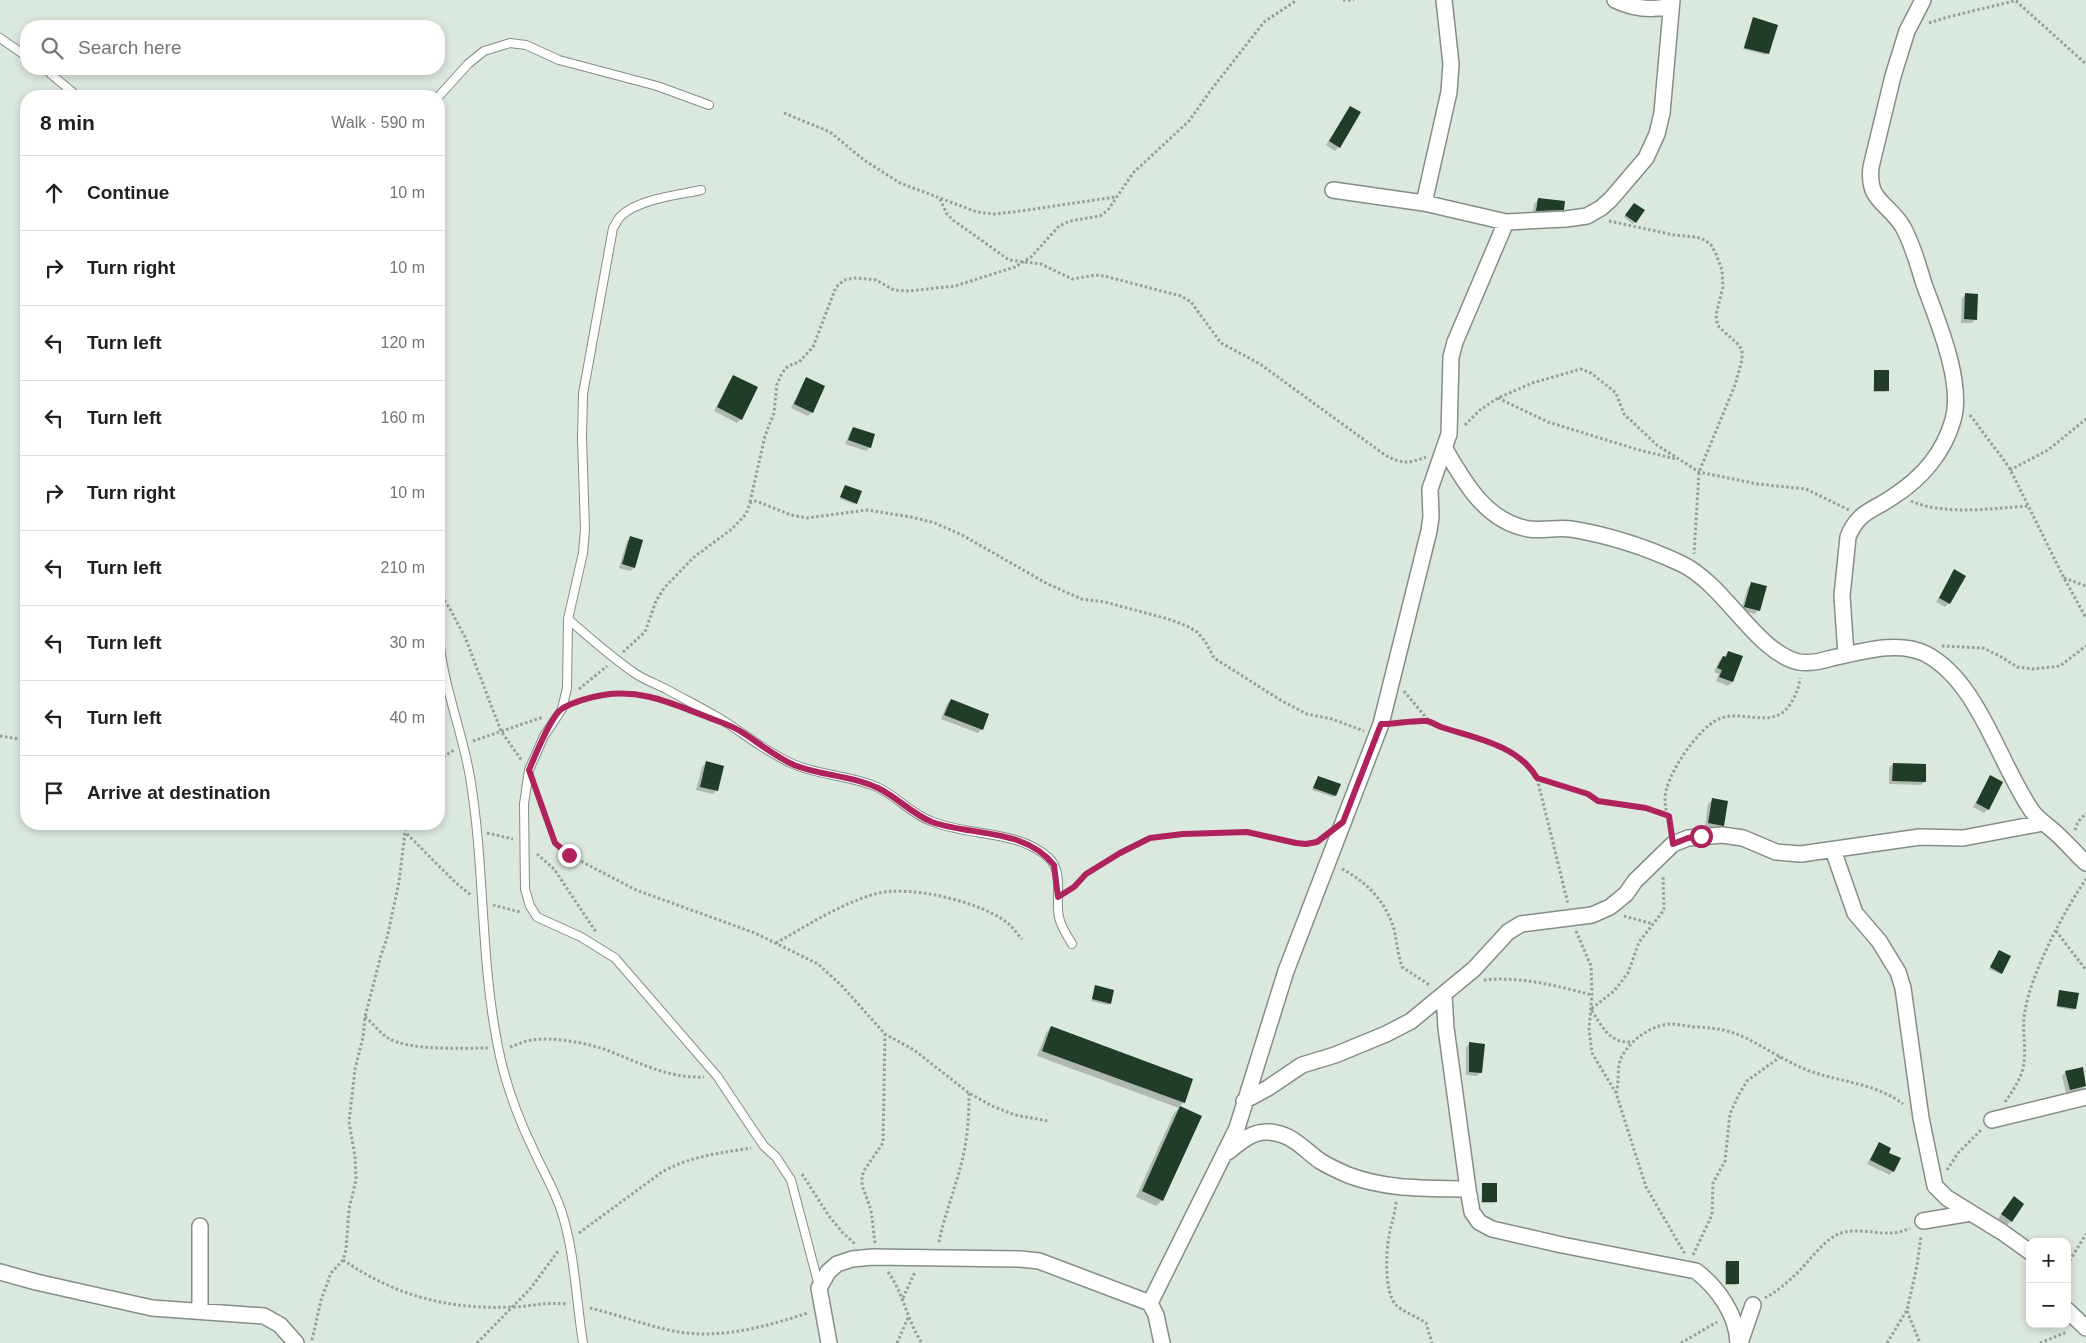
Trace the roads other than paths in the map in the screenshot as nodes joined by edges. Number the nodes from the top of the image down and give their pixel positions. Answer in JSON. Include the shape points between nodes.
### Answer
{"nodes":[{"id":1,"x":1444,"y":0,"type":"edge"},
{"id":2,"x":1615,"y":0,"type":"edge"},
{"id":3,"x":1924,"y":0,"type":"edge"},
{"id":4,"x":1672,"y":3,"type":"edge"},
{"id":5,"x":0,"y":38,"type":"edge"},
{"id":6,"x":20,"y":52,"type":"edge"},
{"id":7,"x":52,"y":75,"type":"edge"},
{"id":8,"x":70,"y":90,"type":"edge"},
{"id":9,"x":444,"y":90,"type":"edge"},
{"id":10,"x":709,"y":105,"type":"dead end"},
{"id":11,"x":701,"y":190,"type":"dead end"},
{"id":12,"x":1333,"y":190,"type":"dead end"},
{"id":13,"x":1424,"y":203,"type":"junction"},
{"id":14,"x":1506,"y":222,"type":"junction"},
{"id":15,"x":1446,"y":452,"type":"junction"},
{"id":16,"x":568,"y":619,"type":"junction"},
{"id":17,"x":1846,"y":655,"type":"junction"},
{"id":18,"x":445,"y":678,"type":"edge"},
{"id":19,"x":2044,"y":823,"type":"junction"},
{"id":20,"x":1833,"y":850,"type":"junction"},
{"id":21,"x":2086,"y":863,"type":"edge"},
{"id":22,"x":1072,"y":944,"type":"dead end"},
{"id":23,"x":1444,"y":995,"type":"junction"},
{"id":24,"x":2086,"y":1097,"type":"edge"},
{"id":25,"x":1244,"y":1101,"type":"junction"},
{"id":26,"x":1992,"y":1120,"type":"dead end"},
{"id":27,"x":1225,"y":1154,"type":"junction"},
{"id":28,"x":1468,"y":1189,"type":"junction"},
{"id":29,"x":1971,"y":1213,"type":"junction"},
{"id":30,"x":1923,"y":1221,"type":"road end"},
{"id":31,"x":200,"y":1226,"type":"dead end"},
{"id":32,"x":2026,"y":1249,"type":"edge"},
{"id":33,"x":0,"y":1272,"type":"edge"},
{"id":34,"x":819,"y":1288,"type":"junction"},
{"id":35,"x":1150,"y":1303,"type":"junction"},
{"id":36,"x":1753,"y":1305,"type":"dead end"},
{"id":37,"x":200,"y":1311,"type":"junction"},
{"id":38,"x":2071,"y":1314,"type":"edge"},
{"id":39,"x":2085,"y":1328,"type":"edge"},
{"id":40,"x":296,"y":1343,"type":"edge"},
{"id":41,"x":583,"y":1343,"type":"edge"},
{"id":42,"x":829,"y":1343,"type":"edge"},
{"id":43,"x":1162,"y":1343,"type":"edge"},
{"id":44,"x":1739,"y":1343,"type":"edge"}],
"edges":[{"from":1,"to":13,"type":"street","via":[[1451,64],[1449,92]]},
{"from":2,"to":4,"type":"street","via":[[1646,10]]},
{"from":3,"to":17,"type":"street","via":[[1907,31],[1893,76],[1870,180],[1874,194],[1903,227],[1912,249],[1948,352],[1956,397],[1954,417],[1942,448],[1928,468],[1896,495],[1861,516],[1848,538],[1842,596]]},
{"from":4,"to":14,"type":"street","via":[[1662,113],[1646,158],[1611,199],[1588,216]]},
{"from":5,"to":6,"type":"lane"},
{"from":7,"to":8,"type":"lane"},
{"from":9,"to":10,"type":"lane","via":[[484,51],[510,43],[526,45],[559,60],[657,86]]},
{"from":11,"to":16,"type":"lane","via":[[632,208],[613,228],[583,394],[585,529]]},
{"from":12,"to":13,"type":"street"},
{"from":13,"to":14,"type":"street"},
{"from":14,"to":15,"type":"street","via":[[1451,357],[1451,418]]},
{"from":15,"to":17,"type":"street","via":[[1479,502],[1505,522],[1529,528],[1582,531],[1653,552],[1692,569],[1708,581],[1781,654],[1801,662]]},
{"from":15,"to":25,"type":"street","via":[[1430,489],[1429,531],[1378,730],[1286,971]]},
{"from":16,"to":22,"type":"lane","via":[[637,675],[718,718],[794,765],[878,788],[932,822],[993,834],[1035,849],[1054,865],[1059,916]]},
{"from":16,"to":34,"type":"lane","via":[[567,680],[563,706],[544,736],[529,770],[524,804],[525,888],[530,906],[537,917],[581,937],[615,958],[717,1076],[791,1180]]},
{"from":17,"to":19,"type":"street","via":[[1883,648],[1913,649],[1927,654],[1942,666],[1969,694],[2025,800]]},
{"from":18,"to":41,"type":"lane","via":[[470,776],[498,1048],[510,1092],[562,1214]]},
{"from":19,"to":20,"type":"street","via":[[1964,838],[1920,837]]},
{"from":19,"to":21,"type":"street"},
{"from":20,"to":23,"type":"street","via":[[1801,854],[1776,852],[1743,838],[1722,835],[1688,838],[1671,847],[1610,907],[1592,915],[1521,924],[1508,932]]},
{"from":20,"to":29,"type":"street","via":[[1855,913],[1880,941],[1898,972],[1903,988],[1921,1118],[1935,1186]]},
{"from":23,"to":25,"type":"street","via":[[1411,1021],[1335,1055],[1302,1065]]},
{"from":23,"to":28,"type":"street"},
{"from":24,"to":26,"type":"street"},
{"from":25,"to":27,"type":"street","via":[[1237,1128]]},
{"from":27,"to":28,"type":"street","via":[[1245,1138],[1266,1132],[1280,1134],[1301,1144],[1320,1161],[1347,1174],[1398,1188]]},
{"from":27,"to":35,"type":"street"},
{"from":28,"to":44,"type":"street","via":[[1472,1212],[1479,1222],[1492,1230],[1562,1246],[1693,1267],[1707,1279],[1732,1314]]},
{"from":29,"to":30,"type":"street"},
{"from":29,"to":32,"type":"street"},
{"from":31,"to":37,"type":"street"},
{"from":33,"to":37,"type":"street","via":[[152,1308]]},
{"from":34,"to":35,"type":"street","via":[[837,1264],[852,1259],[1020,1259],[1039,1261]]},
{"from":34,"to":42,"type":"street"},
{"from":35,"to":43,"type":"street"},
{"from":36,"to":44,"type":"street"},
{"from":37,"to":40,"type":"street","via":[[264,1316],[280,1325]]},
{"from":38,"to":39,"type":"street"}]}
